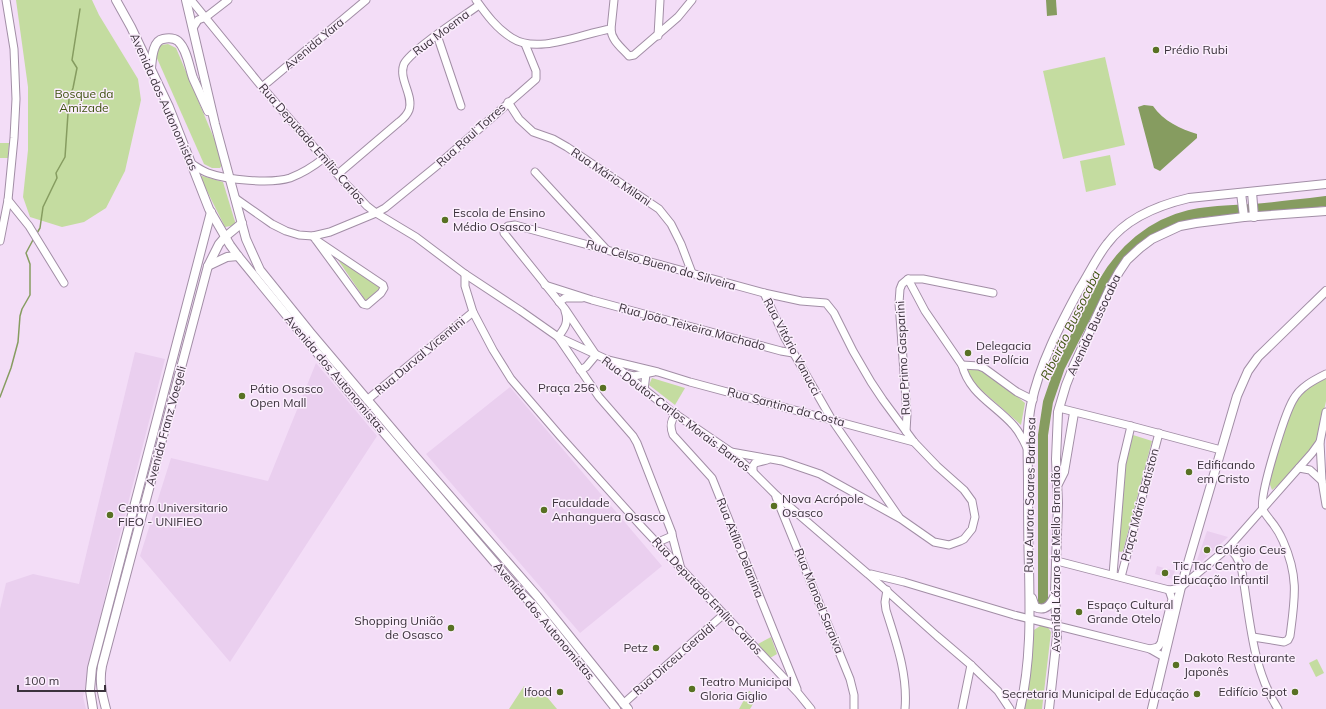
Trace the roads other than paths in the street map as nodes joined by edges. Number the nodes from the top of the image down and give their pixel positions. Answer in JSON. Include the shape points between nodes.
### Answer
{"nodes":[{"id":1,"x":6,"y":0,"type":"edge"},
{"id":2,"x":116,"y":0,"type":"edge"},
{"id":3,"x":186,"y":0,"type":"edge"},
{"id":4,"x":191,"y":0,"type":"edge"},
{"id":5,"x":228,"y":0,"type":"edge"},
{"id":6,"x":366,"y":0,"type":"edge"},
{"id":7,"x":614,"y":0,"type":"edge"},
{"id":8,"x":660,"y":0,"type":"edge"},
{"id":9,"x":692,"y":0,"type":"edge"},
{"id":10,"x":478,"y":2,"type":"edge"},
{"id":11,"x":206,"y":17,"type":"junction"},
{"id":12,"x":193,"y":28,"type":"junction"},
{"id":13,"x":611,"y":29,"type":"junction"},
{"id":14,"x":437,"y":35,"type":"junction"},
{"id":15,"x":658,"y":36,"type":"junction"},
{"id":16,"x":525,"y":44,"type":"junction"},
{"id":17,"x":151,"y":69,"type":"junction"},
{"id":18,"x":262,"y":87,"type":"junction"},
{"id":19,"x":508,"y":102,"type":"junction"},
{"id":20,"x":462,"y":106,"type":"dead end"},
{"id":21,"x":215,"y":124,"type":"junction"},
{"id":22,"x":324,"y":158,"type":"junction"},
{"id":23,"x":192,"y":164,"type":"junction"},
{"id":24,"x":535,"y":172,"type":"dead end"},
{"id":25,"x":338,"y":174,"type":"junction"},
{"id":26,"x":230,"y":178,"type":"junction"},
{"id":27,"x":1326,"y":184,"type":"edge"},
{"id":28,"x":1241,"y":195,"type":"junction"},
{"id":29,"x":1252,"y":195,"type":"junction"},
{"id":30,"x":235,"y":198,"type":"junction"},
{"id":31,"x":8,"y":200,"type":"junction"},
{"id":32,"x":1326,"y":211,"type":"edge"},
{"id":33,"x":211,"y":212,"type":"junction"},
{"id":34,"x":376,"y":213,"type":"junction"},
{"id":35,"x":1254,"y":215,"type":"junction"},
{"id":36,"x":1243,"y":216,"type":"junction"},
{"id":37,"x":242,"y":223,"type":"junction"},
{"id":38,"x":504,"y":233,"type":"joint"},
{"id":39,"x":225,"y":237,"type":"junction"},
{"id":40,"x":314,"y":238,"type":"junction"},
{"id":41,"x":0,"y":241,"type":"edge"},
{"id":42,"x":606,"y":249,"type":"junction"},
{"id":43,"x":238,"y":256,"type":"junction"},
{"id":44,"x":208,"y":266,"type":"junction"},
{"id":45,"x":692,"y":273,"type":"junction"},
{"id":46,"x":466,"y":274,"type":"junction"},
{"id":47,"x":908,"y":279,"type":"junction"},
{"id":48,"x":64,"y":283,"type":"dead end"},
{"id":49,"x":545,"y":285,"type":"junction"},
{"id":50,"x":1326,"y":291,"type":"edge"},
{"id":51,"x":764,"y":293,"type":"junction"},
{"id":52,"x":993,"y":293,"type":"dead end"},
{"id":53,"x":592,"y":300,"type":"junction"},
{"id":54,"x":559,"y":302,"type":"junction"},
{"id":55,"x":187,"y":303,"type":"junction"},
{"id":56,"x":198,"y":306,"type":"junction"},
{"id":57,"x":564,"y":309,"type":"junction"},
{"id":58,"x":473,"y":312,"type":"junction"},
{"id":59,"x":566,"y":325,"type":"junction"},
{"id":60,"x":579,"y":328,"type":"junction"},
{"id":61,"x":558,"y":337,"type":"junction"},
{"id":62,"x":793,"y":353,"type":"junction"},
{"id":63,"x":596,"y":355,"type":"junction"},
{"id":64,"x":608,"y":360,"type":"junction"},
{"id":65,"x":962,"y":365,"type":"junction"},
{"id":66,"x":580,"y":370,"type":"junction"},
{"id":67,"x":622,"y":372,"type":"junction"},
{"id":68,"x":658,"y":372,"type":"junction"},
{"id":69,"x":646,"y":374,"type":"junction"},
{"id":70,"x":1326,"y":374,"type":"edge"},
{"id":71,"x":644,"y":390,"type":"junction"},
{"id":72,"x":367,"y":400,"type":"junction"},
{"id":73,"x":1033,"y":400,"type":"junction"},
{"id":74,"x":1059,"y":408,"type":"junction"},
{"id":75,"x":1326,"y":412,"type":"edge"},
{"id":76,"x":1074,"y":413,"type":"junction"},
{"id":77,"x":676,"y":414,"type":"junction"},
{"id":78,"x":832,"y":420,"type":"junction"},
{"id":79,"x":1131,"y":426,"type":"junction"},
{"id":80,"x":906,"y":431,"type":"junction"},
{"id":81,"x":1159,"y":433,"type":"junction"},
{"id":82,"x":914,"y":442,"type":"junction"},
{"id":83,"x":1320,"y":442,"type":"junction"},
{"id":84,"x":1028,"y":450,"type":"junction"},
{"id":85,"x":1220,"y":450,"type":"junction"},
{"id":86,"x":731,"y":452,"type":"junction"},
{"id":87,"x":782,"y":461,"type":"junction"},
{"id":88,"x":1299,"y":468,"type":"junction"},
{"id":89,"x":753,"y":472,"type":"junction"},
{"id":90,"x":1322,"y":481,"type":"junction"},
{"id":91,"x":1057,"y":484,"type":"junction"},
{"id":92,"x":776,"y":495,"type":"junction"},
{"id":93,"x":1326,"y":505,"type":"edge"},
{"id":94,"x":1263,"y":510,"type":"junction"},
{"id":95,"x":901,"y":519,"type":"junction"},
{"id":96,"x":672,"y":535,"type":"junction"},
{"id":97,"x":656,"y":543,"type":"junction"},
{"id":98,"x":1229,"y":547,"type":"junction"},
{"id":99,"x":1115,"y":554,"type":"junction"},
{"id":100,"x":1126,"y":556,"type":"junction"},
{"id":101,"x":1057,"y":561,"type":"junction"},
{"id":102,"x":682,"y":569,"type":"junction"},
{"id":103,"x":868,"y":574,"type":"junction"},
{"id":104,"x":1117,"y":576,"type":"junction"},
{"id":105,"x":904,"y":582,"type":"junction"},
{"id":106,"x":1181,"y":587,"type":"junction"},
{"id":107,"x":887,"y":590,"type":"junction"},
{"id":108,"x":1169,"y":590,"type":"junction"},
{"id":109,"x":1030,"y":594,"type":"junction"},
{"id":110,"x":1055,"y":595,"type":"junction"},
{"id":111,"x":724,"y":614,"type":"junction"},
{"id":112,"x":1030,"y":619,"type":"junction"},
{"id":113,"x":1057,"y":626,"type":"junction"},
{"id":114,"x":1253,"y":637,"type":"junction"},
{"id":115,"x":1150,"y":649,"type":"junction"},
{"id":116,"x":1164,"y":657,"type":"junction"},
{"id":117,"x":787,"y":662,"type":"junction"},
{"id":118,"x":971,"y":665,"type":"junction"},
{"id":119,"x":776,"y":670,"type":"junction"},
{"id":120,"x":90,"y":691,"type":"junction"},
{"id":121,"x":101,"y":691,"type":"junction"},
{"id":122,"x":798,"y":693,"type":"junction"},
{"id":123,"x":103,"y":699,"type":"junction"},
{"id":124,"x":625,"y":706,"type":"edge"},
{"id":125,"x":92,"y":707,"type":"edge"},
{"id":126,"x":106,"y":709,"type":"edge"},
{"id":127,"x":616,"y":709,"type":"edge"},
{"id":128,"x":811,"y":709,"type":"edge"},
{"id":129,"x":854,"y":709,"type":"edge"},
{"id":130,"x":905,"y":709,"type":"edge"},
{"id":131,"x":962,"y":709,"type":"edge"},
{"id":132,"x":1010,"y":709,"type":"edge"},
{"id":133,"x":1020,"y":709,"type":"edge"},
{"id":134,"x":1049,"y":709,"type":"edge"},
{"id":135,"x":1152,"y":709,"type":"edge"},
{"id":136,"x":1278,"y":709,"type":"edge"}],
"edges":[{"from":1,"to":31,"type":"street","via":[[16,71],[14,138]]},
{"from":2,"to":17,"type":"main road","name":"Avenida dos Autonomistas"},
{"from":3,"to":12,"type":"main road","name":"Avenida dos Autonomistas"},
{"from":4,"to":11,"type":"street","name":"Rua Deputado Emílio Carlos"},
{"from":5,"to":11,"type":"street"},
{"from":6,"to":18,"type":"street","name":"Avenida Yara"},
{"from":7,"to":13,"type":"street"},
{"from":8,"to":15,"type":"street"},
{"from":9,"to":15,"type":"street"},
{"from":10,"to":14,"type":"street","name":"Rua Moema"},
{"from":10,"to":16,"type":"street","via":[[508,36]]},
{"from":11,"to":12,"type":"street","via":[[198,20]]},
{"from":11,"to":18,"type":"street","name":"Rua Deputado Emílio Carlos"},
{"from":12,"to":21,"type":"main road","name":"Avenida dos Autonomistas"},
{"from":13,"to":15,"type":"street","via":[[614,39],[629,56],[634,55]]},
{"from":13,"to":16,"type":"street","via":[[562,41]]},
{"from":14,"to":20,"type":"street"},
{"from":14,"to":25,"type":"street","name":"Rua Moema","via":[[404,64],[403,75],[409,104],[407,114]]},
{"from":16,"to":19,"type":"street","name":"Rua Raul Torres","via":[[537,77]]},
{"from":17,"to":21,"type":"main road","via":[[156,44],[164,39],[177,40]]},
{"from":17,"to":23,"type":"main road","name":"Avenida dos Autonomistas"},
{"from":18,"to":22,"type":"street","name":"Rua Deputado Emílio Carlos"},
{"from":19,"to":34,"type":"street","name":"Rua Raul Torres","via":[[413,186]]},
{"from":19,"to":45,"type":"street","name":"Rua Mário Milani","via":[[519,119],[533,132],[567,147],[659,209],[675,232]]},
{"from":21,"to":26,"type":"main road","name":"Avenida dos Autonomistas"},
{"from":22,"to":25,"type":"street","name":"Rua Deputado Emílio Carlos"},
{"from":22,"to":26,"type":"street","via":[[305,171],[277,181]]},
{"from":23,"to":26,"type":"street","via":[[207,172]]},
{"from":23,"to":33,"type":"main road","name":"Avenida dos Autonomistas"},
{"from":24,"to":42,"type":"street"},
{"from":25,"to":34,"type":"street","name":"Rua Deputado Emílio Carlos"},
{"from":26,"to":30,"type":"main road","name":"Avenida dos Autonomistas"},
{"from":27,"to":29,"type":"main road","name":"Rua Aurora Soares Barbosa"},
{"from":28,"to":29,"type":"main road","name":"Rua Aurora Soares Barbosa"},
{"from":28,"to":36,"type":"main road"},
{"from":28,"to":73,"type":"main road","name":"Rua Aurora Soares Barbosa","via":[[1189,198],[1164,205],[1124,227],[1097,260],[1070,308],[1047,357]]},
{"from":29,"to":35,"type":"main road"},
{"from":30,"to":37,"type":"main road","name":"Avenida dos Autonomistas"},
{"from":30,"to":40,"type":"street","via":[[272,224],[286,231]]},
{"from":31,"to":41,"type":"street"},
{"from":31,"to":48,"type":"street","via":[[28,226]]},
{"from":32,"to":35,"type":"main road","name":"Avenida Bussocaba"},
{"from":33,"to":39,"type":"main road","name":"Avenida dos Autonomistas"},
{"from":33,"to":55,"type":"main road","name":"Avenida Franz Voegeli"},
{"from":34,"to":40,"type":"street","name":"Rua Raul Torres"},
{"from":34,"to":46,"type":"street","name":"Rua Deputado Emílio Carlos","via":[[416,237]]},
{"from":35,"to":36,"type":"main road","name":"Avenida Bussocaba"},
{"from":36,"to":74,"type":"main road","name":"Avenida Bussocaba","via":[[1180,226],[1152,240],[1127,260],[1118,272],[1091,328],[1071,372]]},
{"from":37,"to":39,"type":"main road","name":"Avenida Franz Voegeli"},
{"from":37,"to":72,"type":"main road","name":"Avenida dos Autonomistas","via":[[260,270]]},
{"from":38,"to":42,"type":"street","name":"Rua Celso Bueno da Silveira","via":[[508,226],[515,225]]},
{"from":38,"to":49,"type":"street","name":"Rua Doutor Carlos Morais Barros"},
{"from":39,"to":43,"type":"main road","name":"Avenida dos Autonomistas"},
{"from":39,"to":44,"type":"main road","name":"Avenida Franz Voegeli"},
{"from":40,"to":40,"type":"street","via":[[363,304],[367,305],[381,293],[383,285]]},
{"from":42,"to":45,"type":"street","name":"Rua Celso Bueno da Silveira"},
{"from":43,"to":44,"type":"main road","via":[[227,257]]},
{"from":43,"to":127,"type":"main road","name":"Avenida dos Autonomistas","via":[[350,393],[535,607]]},
{"from":44,"to":56,"type":"main road","name":"Avenida Franz Voegeli"},
{"from":45,"to":51,"type":"street","name":"Rua Celso Bueno da Silveira"},
{"from":46,"to":58,"type":"street","name":"Rua Deputado Emílio Carlos","via":[[465,286]]},
{"from":46,"to":61,"type":"street"},
{"from":47,"to":52,"type":"street","via":[[922,279]]},
{"from":47,"to":65,"type":"street","via":[[925,312]]},
{"from":47,"to":80,"type":"street","name":"Rua Primo Gasparini","via":[[900,289],[899,303]]},
{"from":49,"to":53,"type":"street","name":"Rua João Teixeira Machado"},
{"from":49,"to":54,"type":"street","name":"Rua Doutor Carlos Morais Barros"},
{"from":50,"to":85,"type":"main road","via":[[1258,357],[1248,371],[1234,402]]},
{"from":51,"to":62,"type":"street","name":"Rua Vitório Vanucci"},
{"from":51,"to":80,"type":"street","name":"Rua Celso Bueno da Silveira","via":[[800,301],[823,302],[830,306],[871,382]]},
{"from":53,"to":54,"type":"street","name":"Rua João Teixeira Machado","via":[[565,298]]},
{"from":53,"to":62,"type":"street","name":"Rua João Teixeira Machado"},
{"from":54,"to":57,"type":"street","name":"Rua Doutor Carlos Morais Barros"},
{"from":55,"to":56,"type":"main road"},
{"from":55,"to":120,"type":"main road","name":"Avenida Franz Voegeli","via":[[92,668]]},
{"from":56,"to":121,"type":"main road","name":"Avenida Franz Voegeli","via":[[102,666]]},
{"from":57,"to":59,"type":"street","name":"Rua Doutor Carlos Morais Barros"},
{"from":57,"to":60,"type":"street","name":"Rua Doutor Carlos Morais Barros"},
{"from":58,"to":72,"type":"street","name":"Rua Durval Vicentini"},
{"from":58,"to":97,"type":"street","name":"Rua Deputado Emílio Carlos","via":[[511,379]]},
{"from":59,"to":60,"type":"street"},
{"from":59,"to":61,"type":"street"},
{"from":60,"to":63,"type":"street","name":"Rua Doutor Carlos Morais Barros"},
{"from":61,"to":63,"type":"street"},
{"from":61,"to":66,"type":"street"},
{"from":62,"to":78,"type":"street","name":"Rua Vitório Vanucci"},
{"from":63,"to":64,"type":"street","name":"Rua Doutor Carlos Morais Barros"},
{"from":63,"to":66,"type":"street"},
{"from":64,"to":67,"type":"street","name":"Rua Doutor Carlos Morais Barros"},
{"from":64,"to":68,"type":"street","name":"Rua Santina da Costa"},
{"from":65,"to":73,"type":"street","via":[[984,368],[1017,392]]},
{"from":65,"to":84,"type":"street","via":[[972,387],[1014,425]]},
{"from":66,"to":96,"type":"street","via":[[598,397],[637,443]]},
{"from":67,"to":69,"type":"street","name":"Rua Santina da Costa","via":[[634,376]]},
{"from":67,"to":71,"type":"street","name":"Rua Doutor Carlos Morais Barros"},
{"from":68,"to":69,"type":"street","name":"Rua Santina da Costa"},
{"from":68,"to":78,"type":"street","name":"Rua Santina da Costa"},
{"from":69,"to":71,"type":"street"},
{"from":70,"to":94,"type":"street","via":[[1300,390],[1293,399],[1271,463]]},
{"from":71,"to":77,"type":"street","name":"Rua Doutor Carlos Morais Barros"},
{"from":72,"to":124,"type":"main road","name":"Avenida dos Autonomistas","via":[[537,596]]},
{"from":73,"to":84,"type":"main road","name":"Rua Aurora Soares Barbosa"},
{"from":74,"to":76,"type":"street"},
{"from":74,"to":91,"type":"main road","name":"Avenida Lázaro de Mello Brandão"},
{"from":75,"to":83,"type":"street"},
{"from":76,"to":79,"type":"street"},
{"from":76,"to":91,"type":"main road","via":[[1064,472]]},
{"from":77,"to":86,"type":"street","name":"Rua Doutor Carlos Morais Barros"},
{"from":77,"to":117,"type":"street","name":"Rua Atílio Delanina","via":[[672,419],[673,435],[712,478]]},
{"from":78,"to":82,"type":"street","name":"Rua Santina da Costa"},
{"from":78,"to":95,"type":"street","name":"Rua Vitório Vanucci"},
{"from":79,"to":81,"type":"street"},
{"from":79,"to":99,"type":"street","name":"Praça Mário Batiston","via":[[1122,464]]},
{"from":80,"to":82,"type":"street"},
{"from":81,"to":85,"type":"street"},
{"from":81,"to":100,"type":"street","name":"Praça Mário Batiston"},
{"from":82,"to":95,"type":"street","via":[[964,490],[972,501],[975,517],[972,529],[964,539],[949,545],[934,542]]},
{"from":83,"to":88,"type":"street"},
{"from":83,"to":90,"type":"street"},
{"from":84,"to":109,"type":"main road","name":"Rua Aurora Soares Barbosa"},
{"from":85,"to":106,"type":"main road"},
{"from":86,"to":87,"type":"street"},
{"from":86,"to":89,"type":"street","name":"Rua Doutor Carlos Morais Barros"},
{"from":87,"to":89,"type":"street","via":[[755,462]]},
{"from":87,"to":95,"type":"street","via":[[830,478]]},
{"from":88,"to":90,"type":"street","via":[[1310,470]]},
{"from":88,"to":94,"type":"street","via":[[1267,502]]},
{"from":89,"to":92,"type":"street","name":"Rua Doutor Carlos Morais Barros"},
{"from":90,"to":93,"type":"street"},
{"from":91,"to":101,"type":"main road","name":"Avenida Lázaro de Mello Brandão"},
{"from":92,"to":103,"type":"street","name":"Rua Doutor Carlos Morais Barros"},
{"from":92,"to":129,"type":"street","name":"Rua Manoel Saraiva","via":[[850,679]]},
{"from":94,"to":98,"type":"street"},
{"from":94,"to":114,"type":"street","via":[[1283,540],[1292,568],[1295,599],[1290,636],[1286,642]]},
{"from":96,"to":97,"type":"street"},
{"from":96,"to":102,"type":"street"},
{"from":97,"to":102,"type":"street","name":"Rua Deputado Emílio Carlos"},
{"from":98,"to":106,"type":"street"},
{"from":98,"to":114,"type":"street","via":[[1242,566]]},
{"from":99,"to":100,"type":"street"},
{"from":99,"to":104,"type":"street","name":"Praça Mário Batiston"},
{"from":100,"to":104,"type":"street","name":"Praça Mário Batiston"},
{"from":101,"to":104,"type":"street"},
{"from":101,"to":110,"type":"main road","name":"Avenida Lázaro de Mello Brandão"},
{"from":102,"to":111,"type":"street","name":"Rua Deputado Emílio Carlos"},
{"from":103,"to":105,"type":"street"},
{"from":103,"to":107,"type":"street","name":"Rua Doutor Carlos Morais Barros"},
{"from":104,"to":108,"type":"street"},
{"from":105,"to":107,"type":"street"},
{"from":105,"to":112,"type":"street"},
{"from":106,"to":108,"type":"street"},
{"from":106,"to":116,"type":"main road"},
{"from":107,"to":118,"type":"street","name":"Rua Doutor Carlos Morais Barros"},
{"from":107,"to":130,"type":"street","via":[[886,610],[900,653]]},
{"from":108,"to":115,"type":"street","via":[[1172,599],[1161,643],[1158,647]]},
{"from":109,"to":110,"type":"main road","via":[[1035,606],[1041,609],[1046,608]]},
{"from":109,"to":112,"type":"main road","name":"Rua Aurora Soares Barbosa"},
{"from":110,"to":113,"type":"main road","name":"Avenida Lázaro de Mello Brandão"},
{"from":111,"to":119,"type":"street","name":"Rua Deputado Emílio Carlos"},
{"from":111,"to":124,"type":"street","name":"Rua Dirceu Geraldi"},
{"from":112,"to":113,"type":"street"},
{"from":112,"to":133,"type":"main road","name":"Rua Aurora Soares Barbosa"},
{"from":113,"to":115,"type":"street"},
{"from":113,"to":134,"type":"main road","name":"Avenida Lázaro de Mello Brandão"},
{"from":114,"to":136,"type":"street","via":[[1260,671]]},
{"from":115,"to":116,"type":"street"},
{"from":116,"to":135,"type":"main road"},
{"from":117,"to":119,"type":"street"},
{"from":117,"to":122,"type":"street","name":"Rua Atílio Delanina"},
{"from":118,"to":131,"type":"street"},
{"from":118,"to":132,"type":"street","name":"Rua Doutor Carlos Morais Barros","via":[[998,691]]},
{"from":119,"to":122,"type":"street","name":"Rua Deputado Emílio Carlos"},
{"from":120,"to":121,"type":"main road"},
{"from":120,"to":125,"type":"main road","name":"Avenida Franz Voegeli"},
{"from":121,"to":123,"type":"main road","name":"Avenida Franz Voegeli"},
{"from":122,"to":128,"type":"street","name":"Rua Deputado Emílio Carlos"},
{"from":123,"to":125,"type":"main road","via":[[96,701]]},
{"from":123,"to":126,"type":"main road","name":"Avenida Franz Voegeli"}]}
